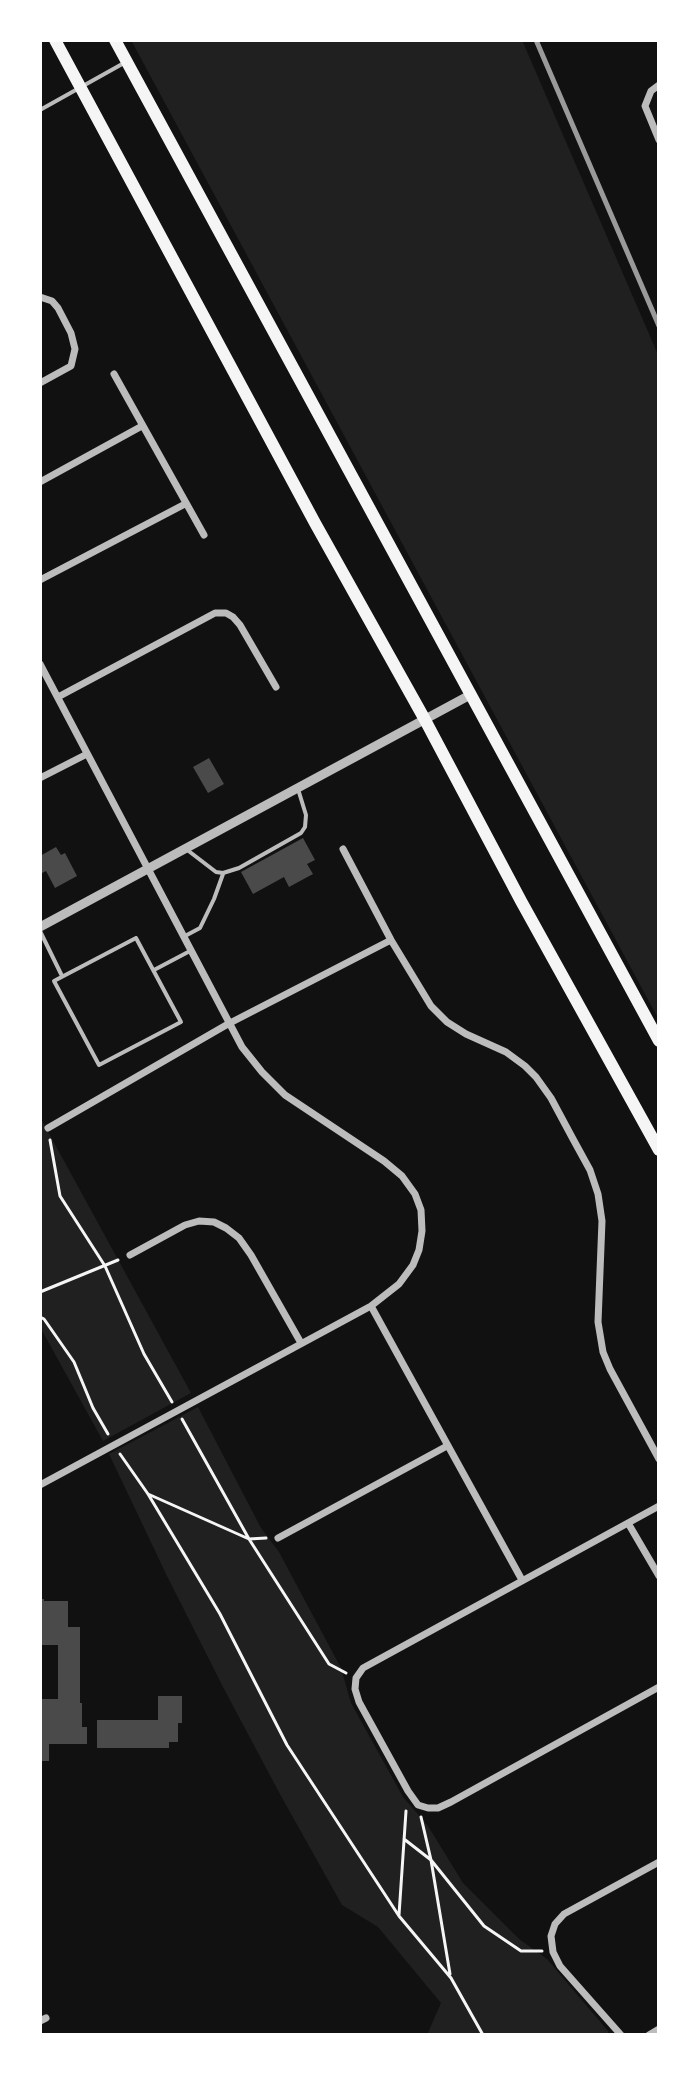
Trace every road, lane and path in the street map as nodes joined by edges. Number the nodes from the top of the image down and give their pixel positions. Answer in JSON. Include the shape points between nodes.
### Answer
{"nodes":[{"id":1,"x":55,"y":40,"type":"edge"},
{"id":2,"x":115,"y":40,"type":"edge"},
{"id":3,"x":126,"y":61,"type":"junction"},
{"id":4,"x":659,"y":85,"type":"edge"},
{"id":5,"x":81,"y":87,"type":"junction"},
{"id":6,"x":40,"y":110,"type":"edge"},
{"id":7,"x":659,"y":140,"type":"edge"},
{"id":8,"x":40,"y":297,"type":"edge"},
{"id":9,"x":114,"y":374,"type":"dead end"},
{"id":10,"x":40,"y":383,"type":"edge"},
{"id":11,"x":142,"y":426,"type":"junction"},
{"id":12,"x":40,"y":482,"type":"edge"},
{"id":13,"x":185,"y":504,"type":"junction"},
{"id":14,"x":204,"y":535,"type":"dead end"},
{"id":15,"x":40,"y":580,"type":"edge"},
{"id":16,"x":40,"y":664,"type":"edge"},
{"id":17,"x":276,"y":687,"type":"dead end"},
{"id":18,"x":470,"y":695,"type":"junction"},
{"id":19,"x":58,"y":697,"type":"junction"},
{"id":20,"x":424,"y":718,"type":"junction"},
{"id":21,"x":87,"y":754,"type":"junction"},
{"id":22,"x":40,"y":778,"type":"edge"},
{"id":23,"x":298,"y":787,"type":"junction"},
{"id":24,"x":186,"y":848,"type":"junction"},
{"id":25,"x":343,"y":849,"type":"dead end"},
{"id":26,"x":147,"y":869,"type":"junction"},
{"id":27,"x":223,"y":873,"type":"junction"},
{"id":28,"x":40,"y":929,"type":"edge"},
{"id":29,"x":183,"y":937,"type":"junction"},
{"id":30,"x":391,"y":940,"type":"junction"},
{"id":31,"x":190,"y":951,"type":"junction"},
{"id":32,"x":154,"y":970,"type":"junction"},
{"id":33,"x":62,"y":977,"type":"junction"},
{"id":34,"x":228,"y":1024,"type":"junction"},
{"id":35,"x":659,"y":1041,"type":"edge"},
{"id":36,"x":48,"y":1128,"type":"dead end"},
{"id":37,"x":659,"y":1150,"type":"edge"},
{"id":38,"x":130,"y":1255,"type":"joint"},
{"id":39,"x":40,"y":1292,"type":"edge"},
{"id":40,"x":371,"y":1306,"type":"junction"},
{"id":41,"x":40,"y":1317,"type":"edge"},
{"id":42,"x":301,"y":1343,"type":"junction"},
{"id":43,"x":114,"y":1445,"type":"junction"},
{"id":44,"x":447,"y":1446,"type":"junction"},
{"id":45,"x":659,"y":1459,"type":"edge"},
{"id":46,"x":40,"y":1485,"type":"edge"},
{"id":47,"x":148,"y":1494,"type":"junction"},
{"id":48,"x":659,"y":1506,"type":"edge"},
{"id":49,"x":628,"y":1523,"type":"junction"},
{"id":50,"x":278,"y":1538,"type":"joint"},
{"id":51,"x":659,"y":1576,"type":"edge"},
{"id":52,"x":522,"y":1580,"type":"junction"},
{"id":53,"x":659,"y":1687,"type":"edge"},
{"id":54,"x":408,"y":1791,"type":"junction"},
{"id":55,"x":418,"y":1805,"type":"junction"},
{"id":56,"x":404,"y":1839,"type":"junction"},
{"id":57,"x":431,"y":1860,"type":"junction"},
{"id":58,"x":659,"y":1862,"type":"edge"},
{"id":59,"x":399,"y":1916,"type":"junction"},
{"id":60,"x":553,"y":1952,"type":"junction"},
{"id":61,"x":451,"y":1978,"type":"junction"},
{"id":62,"x":659,"y":2029,"type":"edge"},
{"id":63,"x":483,"y":2035,"type":"edge"},
{"id":64,"x":621,"y":2035,"type":"edge"},
{"id":65,"x":649,"y":2035,"type":"edge"}],
"edges":[{"from":1,"to":5,"type":"main road"},
{"from":2,"to":3,"type":"main road"},
{"from":3,"to":5,"type":"lane"},
{"from":3,"to":18,"type":"main road"},
{"from":4,"to":7,"type":"street","via":[[645,106]]},
{"from":5,"to":6,"type":"lane"},
{"from":5,"to":20,"type":"main road"},
{"from":8,"to":10,"type":"street","via":[[52,301],[75,349],[71,366]]},
{"from":9,"to":11,"type":"street"},
{"from":11,"to":12,"type":"street"},
{"from":11,"to":13,"type":"street"},
{"from":13,"to":14,"type":"street"},
{"from":13,"to":15,"type":"street"},
{"from":16,"to":19,"type":"street"},
{"from":17,"to":19,"type":"street","via":[[240,625],[226,613],[215,613]]},
{"from":18,"to":20,"type":"street"},
{"from":18,"to":35,"type":"main road"},
{"from":19,"to":21,"type":"street"},
{"from":20,"to":23,"type":"street"},
{"from":20,"to":37,"type":"main road"},
{"from":21,"to":22,"type":"street"},
{"from":21,"to":26,"type":"street"},
{"from":23,"to":24,"type":"street"},
{"from":23,"to":27,"type":"lane","via":[[306,815],[301,833]]},
{"from":24,"to":26,"type":"street"},
{"from":24,"to":27,"type":"lane"},
{"from":25,"to":30,"type":"street"},
{"from":26,"to":28,"type":"street"},
{"from":26,"to":29,"type":"street"},
{"from":27,"to":29,"type":"lane","via":[[200,928]]},
{"from":28,"to":33,"type":"lane"},
{"from":29,"to":31,"type":"street"},
{"from":30,"to":34,"type":"street"},
{"from":30,"to":45,"type":"street","via":[[437,1013],[466,1034],[506,1052],[536,1077],[590,1170],[602,1221],[598,1322],[603,1352]]},
{"from":31,"to":32,"type":"lane"},
{"from":31,"to":34,"type":"street"},
{"from":32,"to":33,"type":"lane","via":[[136,938]]},
{"from":32,"to":33,"type":"lane","via":[[181,1022],[99,1065],[54,981]]},
{"from":34,"to":36,"type":"street"},
{"from":34,"to":40,"type":"street","via":[[285,1095],[384,1161],[415,1194],[421,1210],[419,1250],[399,1284]]},
{"from":38,"to":39,"type":"path"},
{"from":38,"to":42,"type":"street","via":[[199,1221],[226,1228],[251,1255]]},
{"from":40,"to":42,"type":"street"},
{"from":40,"to":44,"type":"street"},
{"from":41,"to":43,"type":"path","via":[[74,1362]]},
{"from":42,"to":43,"type":"street"},
{"from":43,"to":46,"type":"street"},
{"from":43,"to":47,"type":"path"},
{"from":44,"to":50,"type":"street"},
{"from":44,"to":52,"type":"street"},
{"from":47,"to":50,"type":"path","via":[[249,1539]]},
{"from":47,"to":59,"type":"path","via":[[220,1614],[287,1745]]},
{"from":48,"to":49,"type":"street"},
{"from":49,"to":51,"type":"street"},
{"from":49,"to":52,"type":"street"},
{"from":52,"to":54,"type":"street","via":[[363,1668],[356,1678],[359,1702]]},
{"from":53,"to":55,"type":"street","via":[[451,1802],[438,1808]]},
{"from":54,"to":55,"type":"street"},
{"from":54,"to":56,"type":"path"},
{"from":55,"to":57,"type":"path"},
{"from":56,"to":57,"type":"path"},
{"from":56,"to":59,"type":"path"},
{"from":57,"to":60,"type":"path","via":[[484,1926],[521,1951]]},
{"from":57,"to":61,"type":"path"},
{"from":58,"to":60,"type":"street","via":[[564,1914],[551,1936]]},
{"from":59,"to":61,"type":"path"},
{"from":60,"to":64,"type":"street"},
{"from":61,"to":63,"type":"path"},
{"from":62,"to":65,"type":"street"}]}
